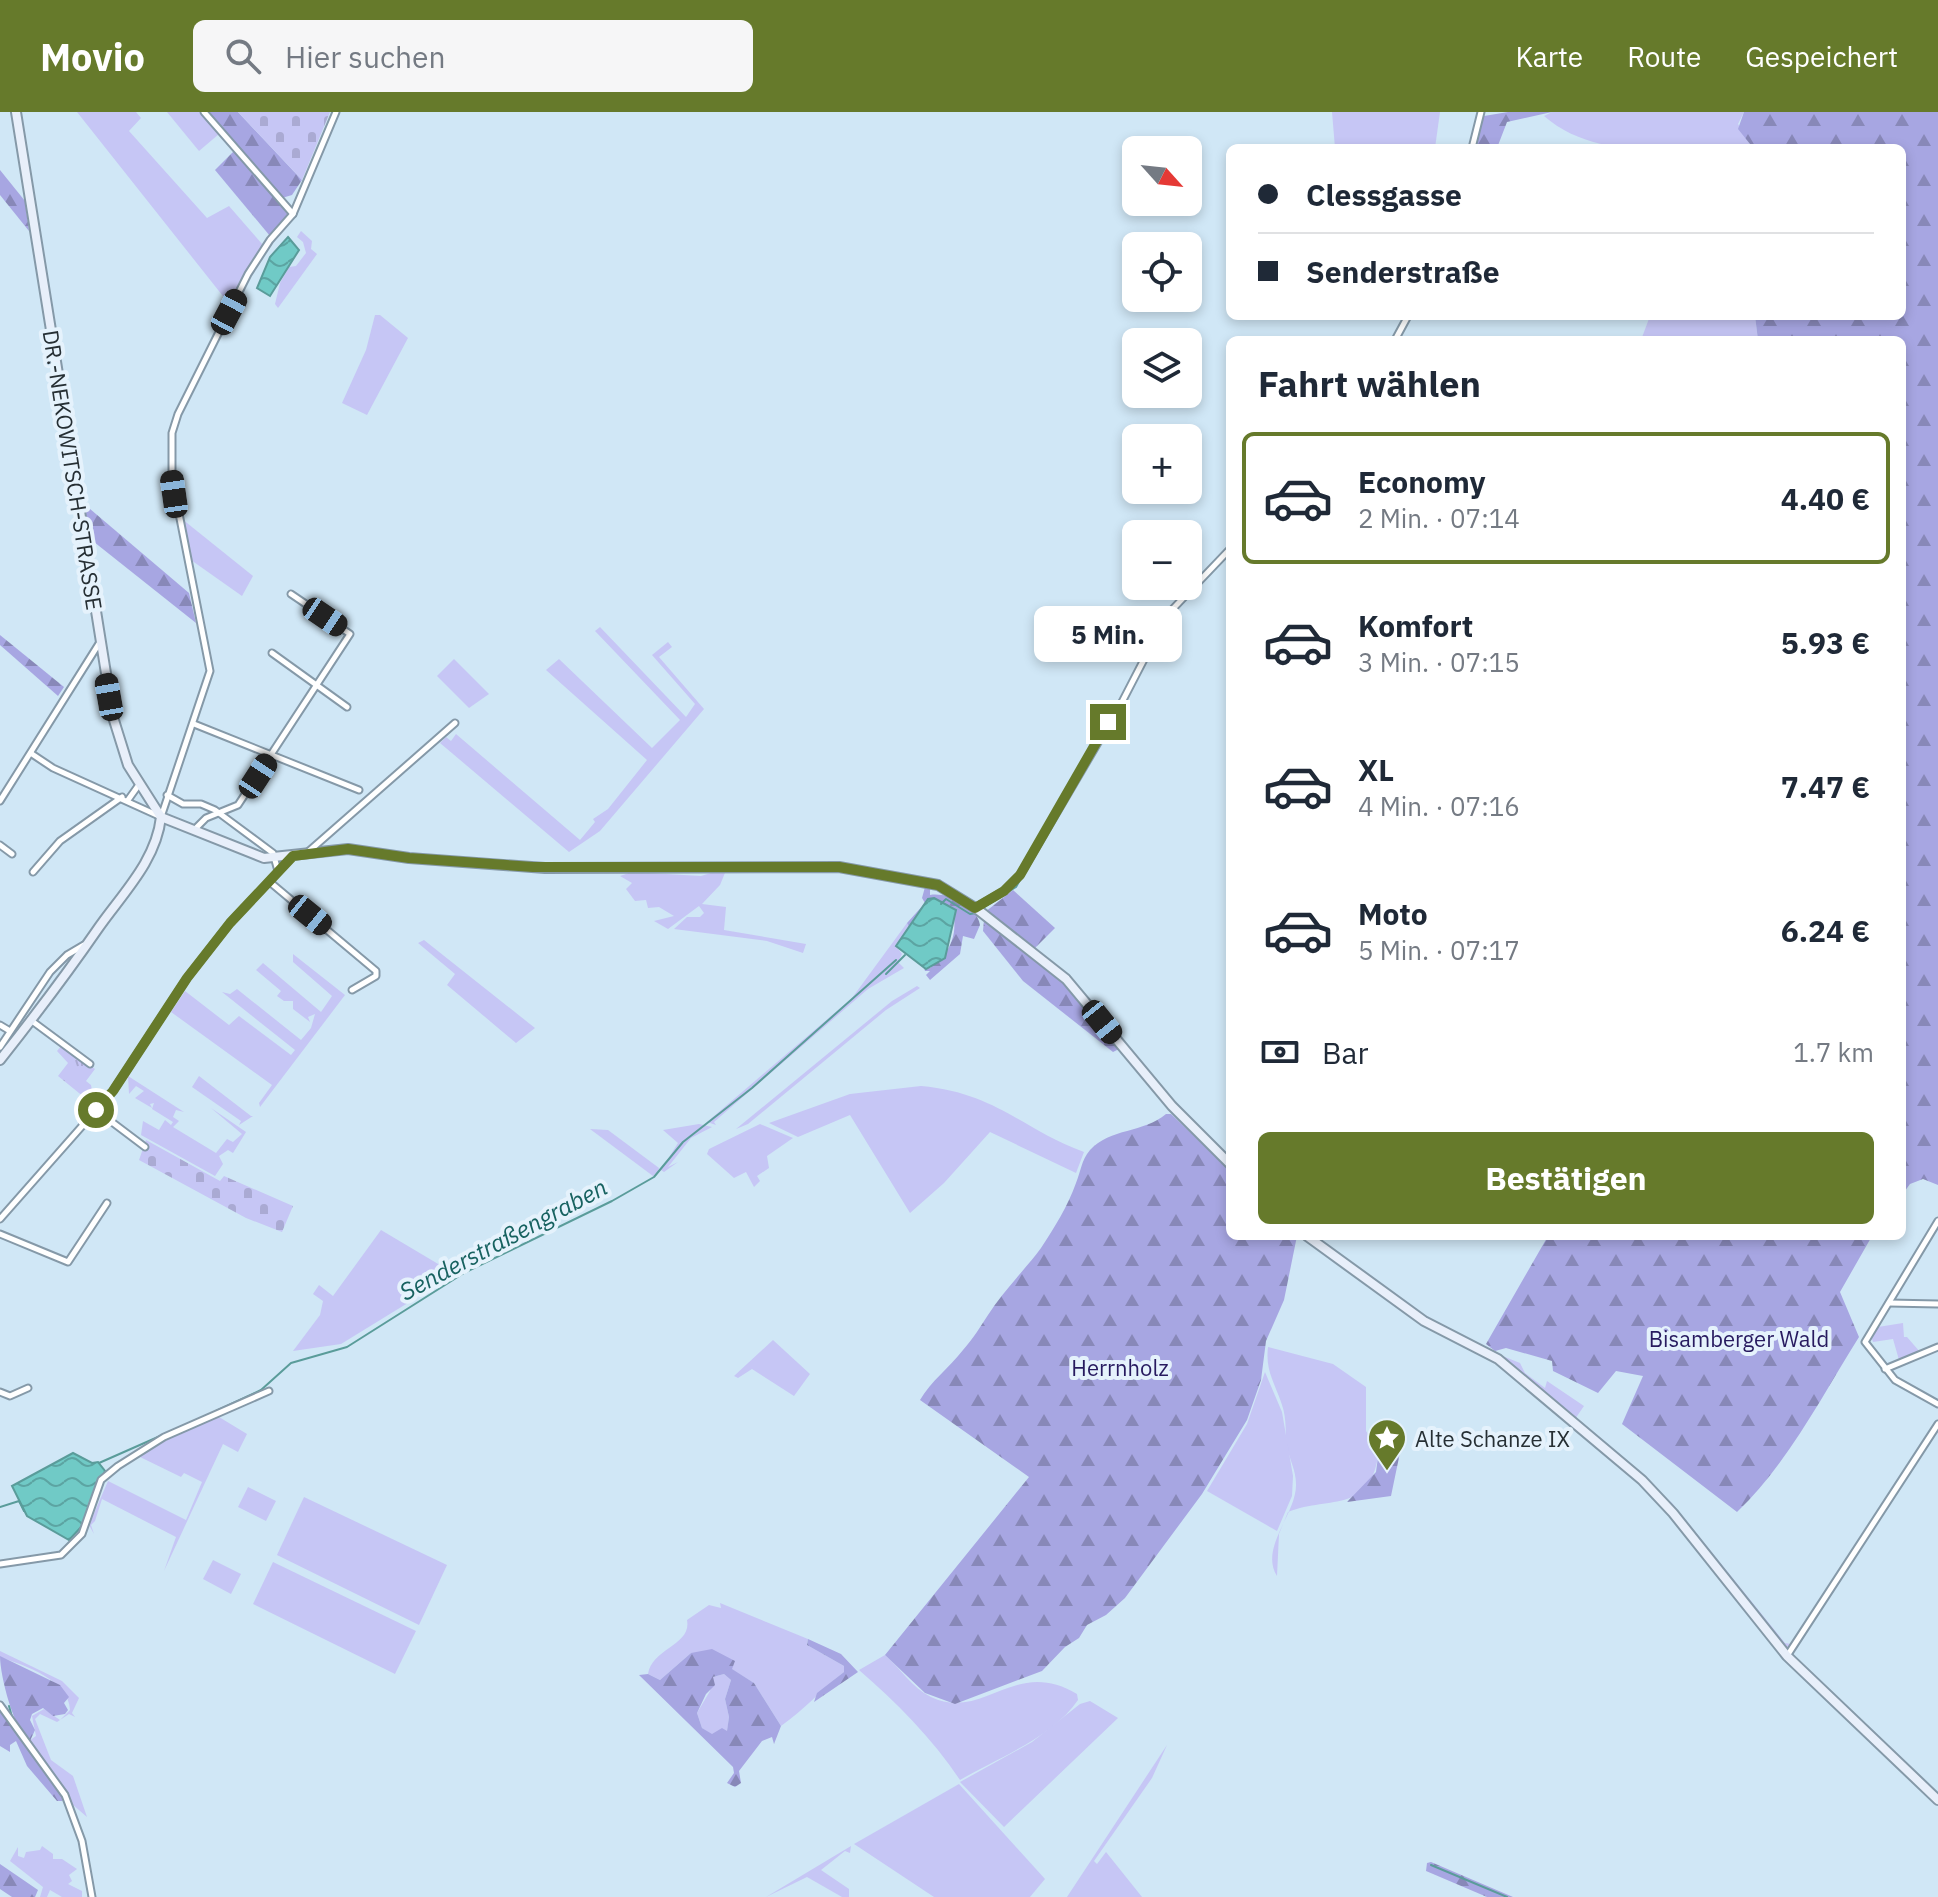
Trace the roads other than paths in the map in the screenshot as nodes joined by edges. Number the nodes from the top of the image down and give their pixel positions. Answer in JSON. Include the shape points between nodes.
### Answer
{"nodes":[{"id":1,"x":16,"y":112,"type":"edge"},
{"id":2,"x":204,"y":112,"type":"edge"},
{"id":3,"x":336,"y":112,"type":"edge"},
{"id":4,"x":1481,"y":112,"type":"edge"},
{"id":5,"x":1473,"y":144,"type":"edge"},
{"id":6,"x":293,"y":214,"type":"junction"},
{"id":7,"x":1226,"y":553,"type":"edge"},
{"id":8,"x":291,"y":594,"type":"dead end"},
{"id":9,"x":100,"y":642,"type":"junction"},
{"id":10,"x":272,"y":653,"type":"dead end"},
{"id":11,"x":318,"y":683,"type":"junction"},
{"id":12,"x":347,"y":707,"type":"dead end"},
{"id":13,"x":455,"y":723,"type":"dead end"},
{"id":14,"x":194,"y":724,"type":"junction"},
{"id":15,"x":32,"y":754,"type":"junction"},
{"id":16,"x":271,"y":756,"type":"junction"},
{"id":17,"x":138,"y":786,"type":"junction"},
{"id":18,"x":359,"y":790,"type":"dead end"},
{"id":19,"x":167,"y":795,"type":"junction"},
{"id":20,"x":125,"y":798,"type":"junction"},
{"id":21,"x":0,"y":801,"type":"edge"},
{"id":22,"x":219,"y":813,"type":"junction"},
{"id":23,"x":161,"y":817,"type":"junction"},
{"id":24,"x":193,"y":830,"type":"junction"},
{"id":25,"x":0,"y":845,"type":"edge"},
{"id":26,"x":12,"y":854,"type":"dead end"},
{"id":27,"x":305,"y":854,"type":"junction"},
{"id":28,"x":293,"y":856,"type":"junction"},
{"id":29,"x":273,"y":858,"type":"junction"},
{"id":30,"x":278,"y":871,"type":"junction"},
{"id":31,"x":33,"y":872,"type":"dead end"},
{"id":32,"x":271,"y":883,"type":"junction"},
{"id":33,"x":978,"y":910,"type":"junction"},
{"id":34,"x":91,"y":939,"type":"junction"},
{"id":35,"x":352,"y":990,"type":"dead end"},
{"id":36,"x":32,"y":1021,"type":"junction"},
{"id":37,"x":0,"y":1025,"type":"edge"},
{"id":38,"x":10,"y":1031,"type":"junction"},
{"id":39,"x":0,"y":1047,"type":"edge"},
{"id":40,"x":0,"y":1060,"type":"edge"},
{"id":41,"x":90,"y":1064,"type":"dead end"},
{"id":42,"x":96,"y":1110,"type":"junction"},
{"id":43,"x":145,"y":1147,"type":"dead end"},
{"id":44,"x":1226,"y":1160,"type":"edge"},
{"id":45,"x":107,"y":1203,"type":"dead end"},
{"id":46,"x":0,"y":1219,"type":"edge"},
{"id":47,"x":1938,"y":1221,"type":"edge"},
{"id":48,"x":0,"y":1234,"type":"edge"},
{"id":49,"x":1313,"y":1240,"type":"edge"},
{"id":50,"x":1889,"y":1303,"type":"junction"},
{"id":51,"x":1938,"y":1304,"type":"edge"},
{"id":52,"x":1938,"y":1347,"type":"edge"},
{"id":53,"x":1885,"y":1369,"type":"junction"},
{"id":54,"x":28,"y":1388,"type":"dead end"},
{"id":55,"x":269,"y":1391,"type":"dead end"},
{"id":56,"x":0,"y":1392,"type":"edge"},
{"id":57,"x":1938,"y":1404,"type":"edge"},
{"id":58,"x":1938,"y":1424,"type":"edge"},
{"id":59,"x":0,"y":1564,"type":"edge"},
{"id":60,"x":1787,"y":1656,"type":"junction"},
{"id":61,"x":0,"y":1705,"type":"edge"},
{"id":62,"x":1938,"y":1800,"type":"edge"},
{"id":63,"x":92,"y":1897,"type":"edge"}],
"edges":[{"from":1,"to":9,"type":"street","name":"DR.-NEKOWITSCH-STRASSE"},
{"from":2,"to":6,"type":"street"},
{"from":3,"to":6,"type":"street"},
{"from":4,"to":5,"type":"street"},
{"from":6,"to":14,"type":"street","via":[[248,274],[172,433],[176,511],[210,671]]},
{"from":7,"to":33,"type":"street","via":[[1167,615],[1127,694],[1020,875]]},
{"from":8,"to":11,"type":"street","via":[[350,634]]},
{"from":9,"to":15,"type":"street"},
{"from":9,"to":17,"type":"street","name":"DR.-NEKOWITSCH-STRASSE","via":[[117,732]]},
{"from":10,"to":11,"type":"street"},
{"from":11,"to":12,"type":"street"},
{"from":11,"to":16,"type":"street"},
{"from":13,"to":27,"type":"street"},
{"from":14,"to":16,"type":"street"},
{"from":14,"to":19,"type":"street"},
{"from":15,"to":20,"type":"street"},
{"from":15,"to":21,"type":"street"},
{"from":16,"to":18,"type":"street"},
{"from":16,"to":22,"type":"street","via":[[238,805]]},
{"from":17,"to":20,"type":"street"},
{"from":17,"to":23,"type":"street","name":"DR.-NEKOWITSCH-STRASSE"},
{"from":19,"to":22,"type":"street"},
{"from":19,"to":23,"type":"street"},
{"from":20,"to":23,"type":"street"},
{"from":20,"to":31,"type":"street","via":[[60,841]]},
{"from":22,"to":24,"type":"street"},
{"from":22,"to":29,"type":"street"},
{"from":23,"to":24,"type":"street"},
{"from":23,"to":34,"type":"street","via":[[137,879]]},
{"from":24,"to":29,"type":"street"},
{"from":25,"to":26,"type":"street"},
{"from":27,"to":28,"type":"street"},
{"from":27,"to":33,"type":"street","via":[[361,850],[545,868],[839,867],[938,885]]},
{"from":28,"to":29,"type":"street"},
{"from":28,"to":30,"type":"street"},
{"from":29,"to":30,"type":"street"},
{"from":30,"to":32,"type":"street"},
{"from":32,"to":35,"type":"street","via":[[377,973]]},
{"from":32,"to":42,"type":"street","via":[[230,923],[187,978]]},
{"from":33,"to":44,"type":"street","via":[[1066,979],[1172,1106]]},
{"from":34,"to":36,"type":"street"},
{"from":34,"to":38,"type":"street","via":[[50,972]]},
{"from":36,"to":40,"type":"street"},
{"from":36,"to":41,"type":"street"},
{"from":37,"to":38,"type":"street"},
{"from":38,"to":39,"type":"street"},
{"from":42,"to":43,"type":"street"},
{"from":42,"to":46,"type":"street"},
{"from":45,"to":48,"type":"street","via":[[68,1262]]},
{"from":47,"to":50,"type":"street"},
{"from":49,"to":60,"type":"street","via":[[1424,1321],[1511,1370],[1652,1490]]},
{"from":50,"to":51,"type":"street"},
{"from":50,"to":53,"type":"street","via":[[1865,1342]]},
{"from":52,"to":53,"type":"street"},
{"from":53,"to":57,"type":"street","via":[[1903,1386]]},
{"from":54,"to":56,"type":"street","via":[[10,1396]]},
{"from":55,"to":59,"type":"street","via":[[164,1437],[118,1466],[101,1480],[82,1534],[61,1555]]},
{"from":58,"to":60,"type":"street"},
{"from":60,"to":62,"type":"street"},
{"from":61,"to":63,"type":"street","via":[[65,1795],[82,1841]]}]}
